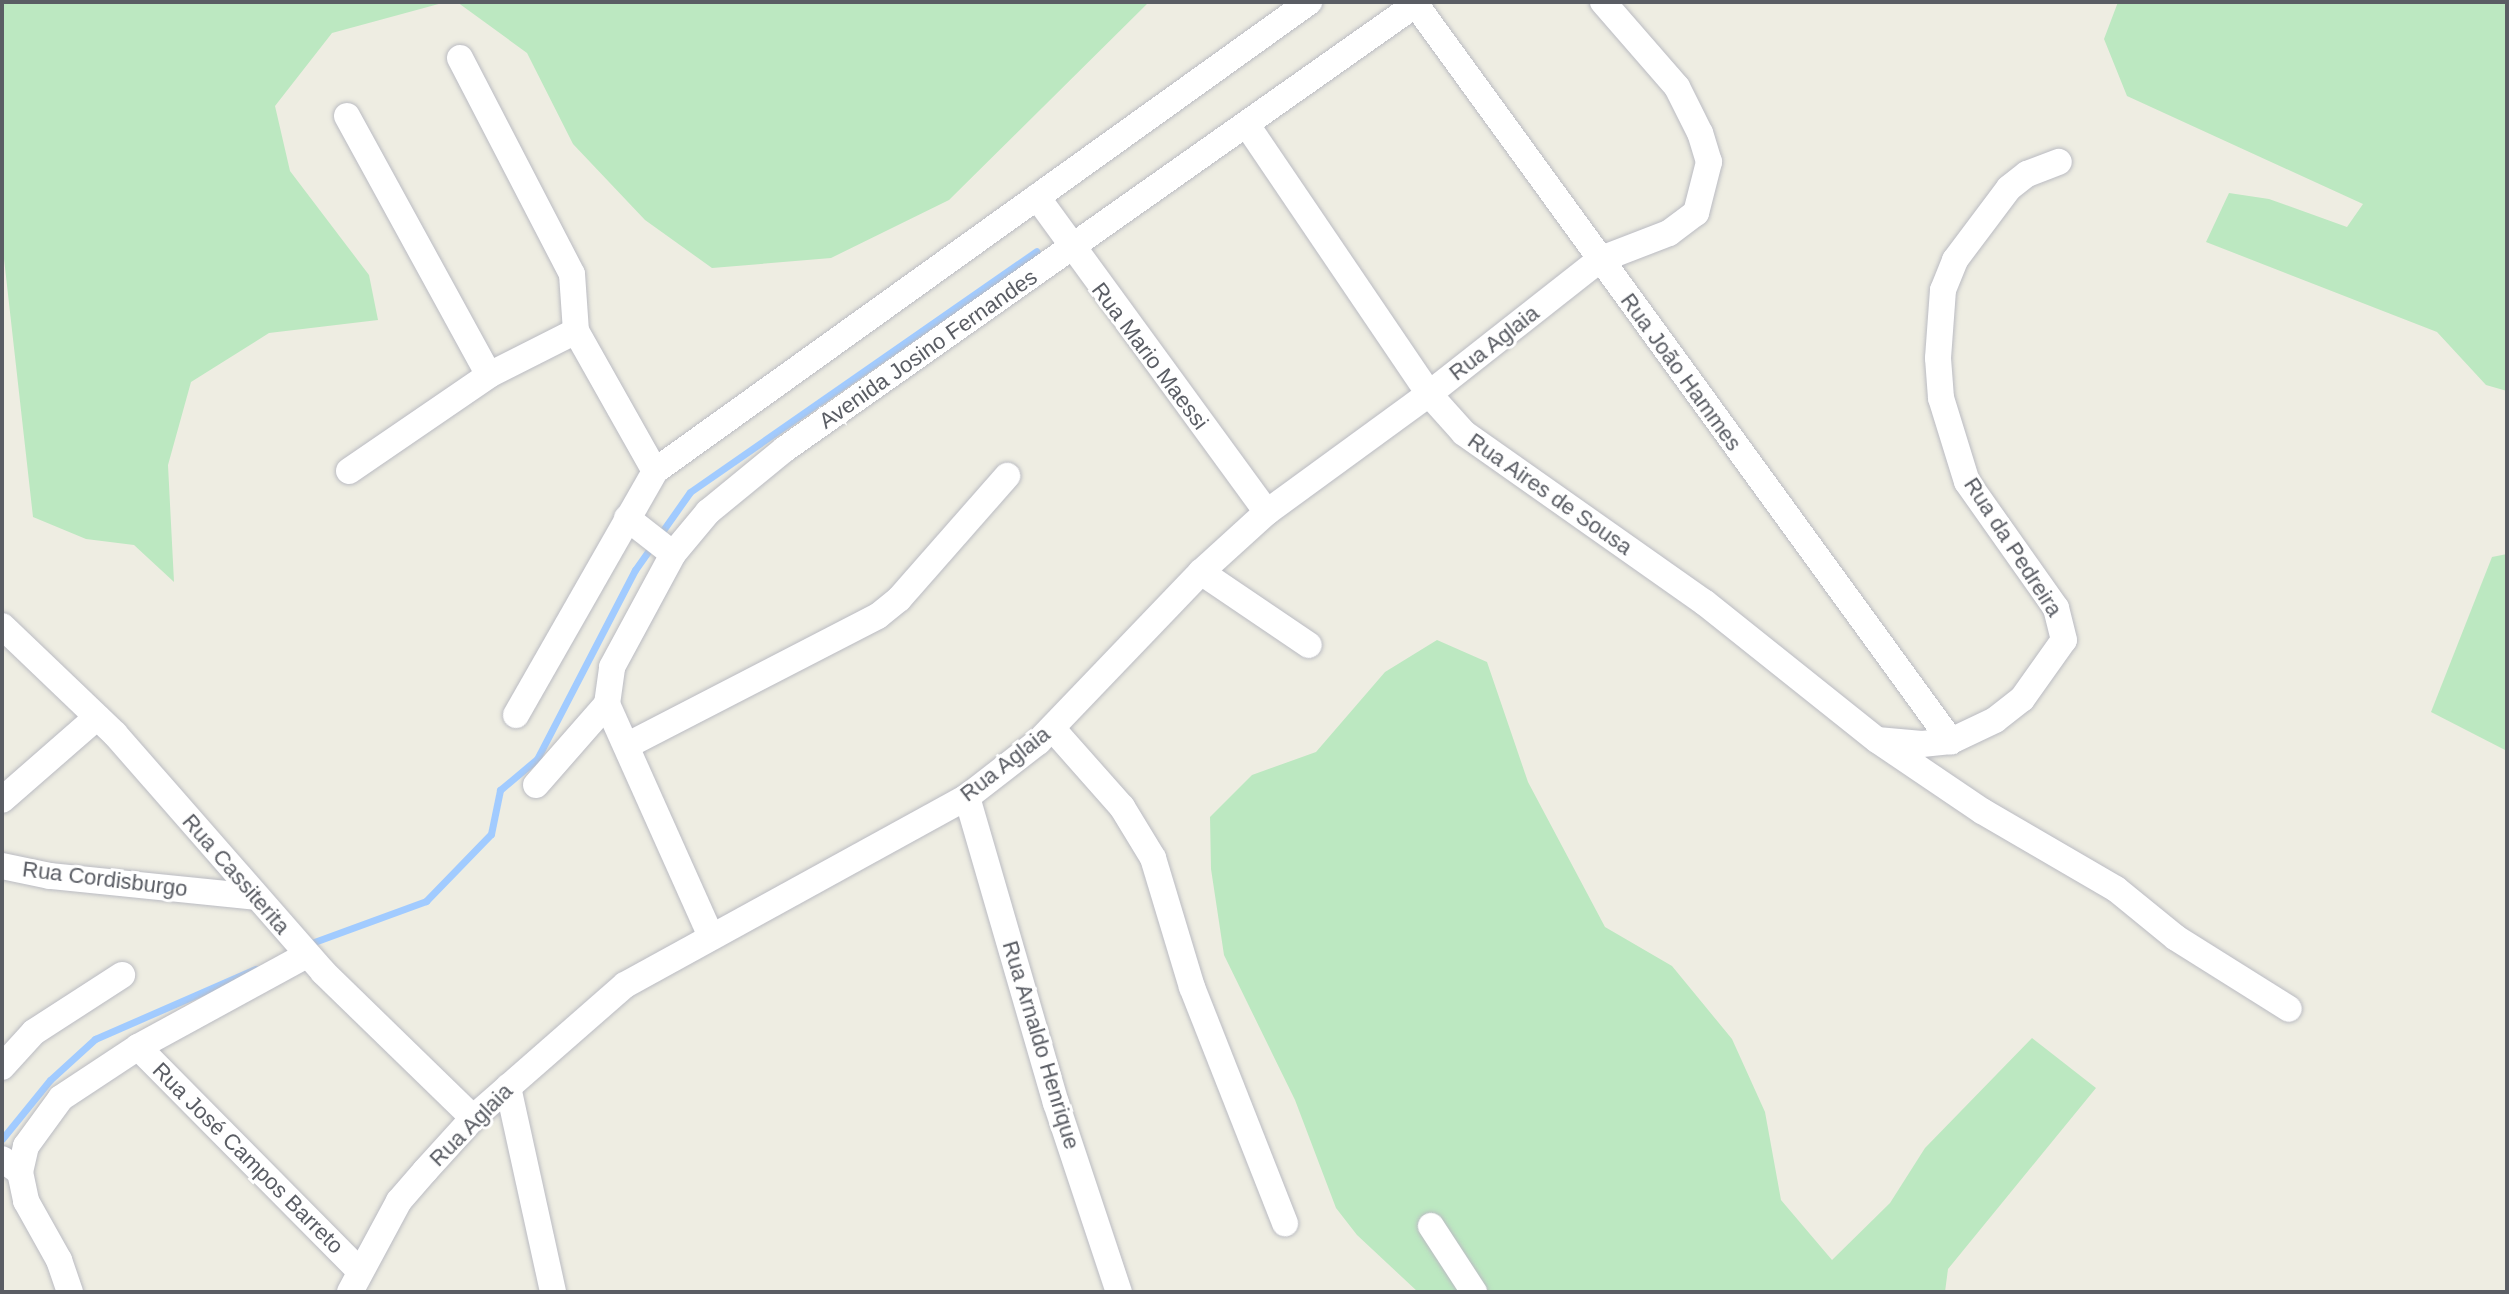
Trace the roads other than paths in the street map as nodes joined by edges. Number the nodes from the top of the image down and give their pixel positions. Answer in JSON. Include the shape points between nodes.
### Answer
{"nodes":[{"id":1,"x":1309,"y":2,"type":"edge"},
{"id":2,"x":1603,"y":2,"type":"edge"},
{"id":3,"x":1417,"y":3,"type":"edge"},
{"id":4,"x":460,"y":58,"type":"dead end"},
{"id":5,"x":347,"y":116,"type":"dead end"},
{"id":6,"x":1247,"y":125,"type":"junction"},
{"id":7,"x":2059,"y":162,"type":"dead end"},
{"id":8,"x":1037,"y":197,"type":"junction"},
{"id":9,"x":1071,"y":249,"type":"junction"},
{"id":10,"x":1599,"y":260,"type":"junction"},
{"id":11,"x":576,"y":331,"type":"junction"},
{"id":12,"x":489,"y":375,"type":"junction"},
{"id":13,"x":1429,"y":394,"type":"junction"},
{"id":14,"x":349,"y":471,"type":"dead end"},
{"id":15,"x":655,"y":471,"type":"junction"},
{"id":16,"x":1007,"y":476,"type":"dead end"},
{"id":17,"x":1267,"y":512,"type":"junction"},
{"id":18,"x":627,"y":518,"type":"junction"},
{"id":19,"x":661,"y":547,"type":"junction"},
{"id":20,"x":1201,"y":572,"type":"junction"},
{"id":21,"x":2,"y":626,"type":"edge"},
{"id":22,"x":1309,"y":645,"type":"dead end"},
{"id":23,"x":607,"y":704,"type":"junction"},
{"id":24,"x":516,"y":715,"type":"dead end"},
{"id":25,"x":97,"y":717,"type":"junction"},
{"id":26,"x":1052,"y":728,"type":"junction"},
{"id":27,"x":1877,"y":740,"type":"junction"},
{"id":28,"x":1951,"y":741,"type":"junction"},
{"id":29,"x":628,"y":745,"type":"junction"},
{"id":30,"x":536,"y":785,"type":"dead end"},
{"id":31,"x":967,"y":797,"type":"junction"},
{"id":32,"x":2,"y":800,"type":"edge"},
{"id":33,"x":2,"y":866,"type":"edge"},
{"id":34,"x":255,"y":897,"type":"junction"},
{"id":35,"x":711,"y":936,"type":"junction"},
{"id":36,"x":301,"y":948,"type":"junction"},
{"id":37,"x":122,"y":975,"type":"dead end"},
{"id":38,"x":2289,"y":1009,"type":"dead end"},
{"id":39,"x":138,"y":1047,"type":"junction"},
{"id":40,"x":2,"y":1067,"type":"edge"},
{"id":41,"x":508,"y":1087,"type":"junction"},
{"id":42,"x":473,"y":1118,"type":"junction"},
{"id":43,"x":11,"y":1165,"type":"edge"},
{"id":44,"x":1285,"y":1223,"type":"dead end"},
{"id":45,"x":1431,"y":1226,"type":"dead end"},
{"id":46,"x":354,"y":1281,"type":"edge"},
{"id":47,"x":70,"y":1292,"type":"edge"},
{"id":48,"x":553,"y":1292,"type":"edge"},
{"id":49,"x":1119,"y":1292,"type":"edge"},
{"id":50,"x":1474,"y":1292,"type":"edge"}],
"edges":[{"from":1,"to":8,"type":"street"},
{"from":2,"to":10,"type":"street","name":"Rua Aglaia","via":[[1677,87],[1709,162],[1696,213],[1669,233]]},
{"from":3,"to":6,"type":"street","name":"Avenida Josino Fernandes"},
{"from":3,"to":10,"type":"street","name":"Rua João Hammes"},
{"from":4,"to":11,"type":"street","via":[[572,274]]},
{"from":5,"to":12,"type":"street"},
{"from":6,"to":9,"type":"street","name":"Avenida Josino Fernandes"},
{"from":6,"to":13,"type":"street","name":"Rua Aires de Sousa"},
{"from":7,"to":28,"type":"street","name":"Rua da Pedreira","via":[[2027,174],[2009,188],[1955,260],[1943,290],[1938,358],[1941,398],[1967,482],[2056,608],[2064,640],[2022,699],[1995,720]]},
{"from":8,"to":9,"type":"street","name":"Rua Mario Maessi"},
{"from":8,"to":15,"type":"street"},
{"from":9,"to":17,"type":"street","name":"Rua Mario Maessi"},
{"from":9,"to":19,"type":"street","name":"Avenida Josino Fernandes","via":[[785,449]]},
{"from":10,"to":13,"type":"street","name":"Rua Aglaia"},
{"from":10,"to":28,"type":"street","name":"Rua João Hammes"},
{"from":11,"to":12,"type":"street"},
{"from":11,"to":15,"type":"street"},
{"from":12,"to":14,"type":"street"},
{"from":13,"to":17,"type":"street","name":"Rua Aglaia"},
{"from":13,"to":27,"type":"street","name":"Rua Aires de Sousa","via":[[1444,415],[1491,456],[1704,602]]},
{"from":15,"to":18,"type":"street"},
{"from":16,"to":29,"type":"street","via":[[878,616]]},
{"from":17,"to":20,"type":"street","name":"Rua Aglaia"},
{"from":18,"to":19,"type":"street"},
{"from":18,"to":24,"type":"street"},
{"from":19,"to":23,"type":"street","name":"Avenida Josino Fernandes","via":[[612,667]]},
{"from":20,"to":22,"type":"street"},
{"from":20,"to":26,"type":"street","name":"Rua Aglaia"},
{"from":21,"to":25,"type":"street","name":"Rua Cassiterita"},
{"from":23,"to":29,"type":"street"},
{"from":23,"to":30,"type":"street"},
{"from":25,"to":32,"type":"street"},
{"from":25,"to":34,"type":"street","name":"Rua Cassiterita"},
{"from":26,"to":31,"type":"street","name":"Rua Aglaia"},
{"from":26,"to":44,"type":"street","via":[[1122,807],[1153,858],[1192,987]]},
{"from":27,"to":28,"type":"street"},
{"from":27,"to":38,"type":"street","name":"Rua Aires de Sousa","via":[[1982,811],[2116,889],[2176,938]]},
{"from":29,"to":35,"type":"street"},
{"from":31,"to":35,"type":"street","name":"Rua Aglaia"},
{"from":31,"to":49,"type":"street","name":"Rua Arnaldo Henrique","via":[[1056,1103]]},
{"from":33,"to":34,"type":"street","name":"Rua Cordisburgo","via":[[50,876]]},
{"from":34,"to":36,"type":"street","name":"Rua Cassiterita"},
{"from":35,"to":41,"type":"street","name":"Rua Aglaia","via":[[625,985]]},
{"from":36,"to":39,"type":"street"},
{"from":36,"to":42,"type":"street","name":"Rua Cassiterita"},
{"from":37,"to":40,"type":"street","via":[[34,1032]]},
{"from":39,"to":43,"type":"street","via":[[61,1098]]},
{"from":39,"to":46,"type":"street","name":"Rua José Campos Barreto"},
{"from":41,"to":42,"type":"street","name":"Rua Aglaia"},
{"from":41,"to":48,"type":"street"},
{"from":42,"to":46,"type":"street","name":"Rua Aglaia","via":[[399,1201]]},
{"from":43,"to":47,"type":"street"},
{"from":45,"to":50,"type":"street"}]}
